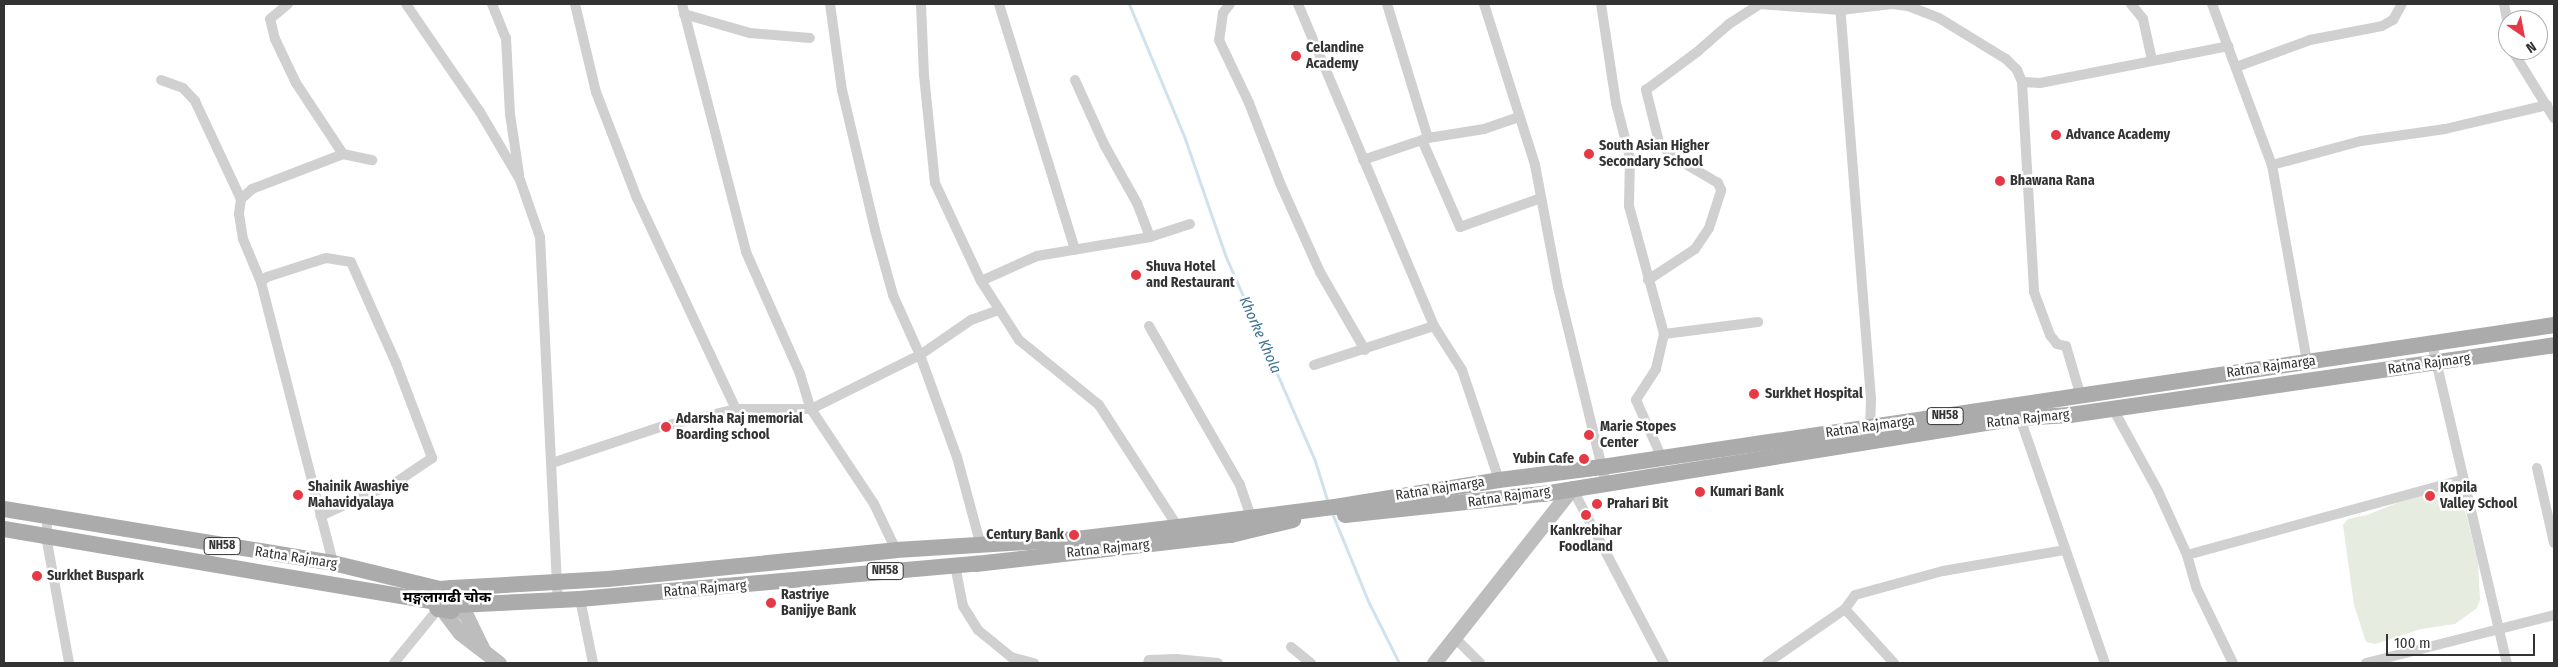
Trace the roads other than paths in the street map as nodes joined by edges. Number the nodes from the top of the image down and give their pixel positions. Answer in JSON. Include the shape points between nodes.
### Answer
{"nodes":[{"id":1,"x":288,"y":4,"type":"edge"},
{"id":2,"x":406,"y":4,"type":"edge"},
{"id":3,"x":492,"y":4,"type":"edge"},
{"id":4,"x":575,"y":4,"type":"edge"},
{"id":5,"x":830,"y":4,"type":"edge"},
{"id":6,"x":922,"y":4,"type":"edge"},
{"id":7,"x":999,"y":4,"type":"edge"},
{"id":8,"x":1230,"y":4,"type":"edge"},
{"id":9,"x":1298,"y":4,"type":"edge"},
{"id":10,"x":1387,"y":4,"type":"edge"},
{"id":11,"x":1484,"y":4,"type":"edge"},
{"id":12,"x":1601,"y":4,"type":"edge"},
{"id":13,"x":1758,"y":4,"type":"edge"},
{"id":14,"x":2131,"y":4,"type":"edge"},
{"id":15,"x":2212,"y":4,"type":"edge"},
{"id":16,"x":2402,"y":4,"type":"edge"},
{"id":17,"x":1840,"y":7,"type":"edge"},
{"id":18,"x":683,"y":9,"type":"edge"},
{"id":19,"x":810,"y":38,"type":"dead end"},
{"id":20,"x":2228,"y":46,"type":"junction"},
{"id":21,"x":2152,"y":60,"type":"junction"},
{"id":22,"x":2518,"y":60,"type":"edge"},
{"id":23,"x":2236,"y":67,"type":"junction"},
{"id":24,"x":161,"y":80,"type":"dead end"},
{"id":25,"x":1075,"y":80,"type":"dead end"},
{"id":26,"x":2022,"y":82,"type":"junction"},
{"id":27,"x":2547,"y":105,"type":"junction"},
{"id":28,"x":1519,"y":117,"type":"junction"},
{"id":29,"x":2554,"y":118,"type":"edge"},
{"id":30,"x":1425,"y":139,"type":"junction"},
{"id":31,"x":342,"y":154,"type":"junction"},
{"id":32,"x":372,"y":160,"type":"dead end"},
{"id":33,"x":1363,"y":160,"type":"junction"},
{"id":34,"x":2272,"y":165,"type":"junction"},
{"id":35,"x":520,"y":180,"type":"junction"},
{"id":36,"x":1541,"y":198,"type":"junction"},
{"id":37,"x":241,"y":199,"type":"junction"},
{"id":38,"x":1190,"y":224,"type":"dead end"},
{"id":39,"x":1150,"y":237,"type":"junction"},
{"id":40,"x":1075,"y":250,"type":"junction"},
{"id":41,"x":1648,"y":280,"type":"junction"},
{"id":42,"x":981,"y":281,"type":"junction"},
{"id":43,"x":262,"y":282,"type":"junction"},
{"id":44,"x":998,"y":310,"type":"junction"},
{"id":45,"x":1758,"y":322,"type":"dead end"},
{"id":46,"x":2554,"y":325,"type":"edge"},
{"id":47,"x":1149,"y":326,"type":"dead end"},
{"id":48,"x":1434,"y":326,"type":"junction"},
{"id":49,"x":1664,"y":334,"type":"junction"},
{"id":50,"x":2432,"y":344,"type":"junction"},
{"id":51,"x":2554,"y":345,"type":"edge"},
{"id":52,"x":1365,"y":350,"type":"junction"},
{"id":53,"x":920,"y":355,"type":"junction"},
{"id":54,"x":2307,"y":360,"type":"junction"},
{"id":55,"x":2435,"y":363,"type":"junction"},
{"id":56,"x":1314,"y":365,"type":"dead end"},
{"id":57,"x":2072,"y":404,"type":"junction"},
{"id":58,"x":2112,"y":407,"type":"junction"},
{"id":59,"x":736,"y":409,"type":"junction"},
{"id":60,"x":811,"y":409,"type":"junction"},
{"id":61,"x":2020,"y":418,"type":"junction"},
{"id":62,"x":1870,"y":434,"type":"junction"},
{"id":63,"x":1661,"y":456,"type":"junction"},
{"id":64,"x":552,"y":463,"type":"junction"},
{"id":65,"x":1602,"y":467,"type":"junction"},
{"id":66,"x":2537,"y":468,"type":"dead end"},
{"id":67,"x":1538,"y":476,"type":"junction"},
{"id":68,"x":2464,"y":479,"type":"junction"},
{"id":69,"x":1499,"y":480,"type":"junction"},
{"id":70,"x":1606,"y":484,"type":"junction"},
{"id":71,"x":1572,"y":488,"type":"junction"},
{"id":72,"x":1543,"y":494,"type":"junction"},
{"id":73,"x":4,"y":509,"type":"edge"},
{"id":74,"x":1338,"y":511,"type":"junction"},
{"id":75,"x":1304,"y":513,"type":"junction"},
{"id":76,"x":48,"y":516,"type":"junction"},
{"id":77,"x":320,"y":516,"type":"junction"},
{"id":78,"x":1251,"y":517,"type":"junction"},
{"id":79,"x":1178,"y":527,"type":"junction"},
{"id":80,"x":4,"y":529,"type":"edge"},
{"id":81,"x":46,"y":536,"type":"junction"},
{"id":82,"x":2554,"y":543,"type":"edge"},
{"id":83,"x":981,"y":546,"type":"junction"},
{"id":84,"x":896,"y":550,"type":"junction"},
{"id":85,"x":2064,"y":550,"type":"junction"},
{"id":86,"x":2187,"y":555,"type":"junction"},
{"id":87,"x":333,"y":563,"type":"junction"},
{"id":88,"x":955,"y":565,"type":"junction"},
{"id":89,"x":557,"y":581,"type":"junction"},
{"id":90,"x":580,"y":599,"type":"junction"},
{"id":91,"x":558,"y":600,"type":"junction"},
{"id":92,"x":446,"y":602,"type":"junction"},
{"id":93,"x":1845,"y":609,"type":"junction"},
{"id":94,"x":2554,"y":615,"type":"edge"},
{"id":95,"x":2500,"y":630,"type":"junction"},
{"id":96,"x":1453,"y":636,"type":"junction"},
{"id":97,"x":1291,"y":647,"type":"dead end"},
{"id":98,"x":69,"y":663,"type":"edge"},
{"id":99,"x":394,"y":663,"type":"edge"},
{"id":100,"x":499,"y":663,"type":"edge"},
{"id":101,"x":593,"y":663,"type":"edge"},
{"id":102,"x":1034,"y":663,"type":"edge"},
{"id":103,"x":1148,"y":663,"type":"edge"},
{"id":104,"x":1218,"y":663,"type":"edge"},
{"id":105,"x":1311,"y":663,"type":"edge"},
{"id":106,"x":1434,"y":663,"type":"edge"},
{"id":107,"x":1480,"y":663,"type":"edge"},
{"id":108,"x":1664,"y":663,"type":"edge"},
{"id":109,"x":1767,"y":663,"type":"edge"},
{"id":110,"x":1894,"y":663,"type":"edge"},
{"id":111,"x":2105,"y":663,"type":"edge"},
{"id":112,"x":2233,"y":663,"type":"edge"},
{"id":113,"x":2366,"y":663,"type":"edge"},
{"id":114,"x":2507,"y":663,"type":"edge"}],
"edges":[{"from":1,"to":31,"type":"street","via":[[270,19],[275,40],[296,83]]},
{"from":2,"to":35,"type":"street","via":[[480,112]]},
{"from":3,"to":35,"type":"street","via":[[506,38],[510,114]]},
{"from":4,"to":59,"type":"street","via":[[596,92],[637,198]]},
{"from":5,"to":53,"type":"street","via":[[842,90],[875,230],[893,295]]},
{"from":6,"to":42,"type":"street","via":[[924,75],[934,183]]},
{"from":7,"to":40,"type":"street"},
{"from":8,"to":52,"type":"street","via":[[1224,13],[1219,40],[1320,272]]},
{"from":9,"to":33,"type":"street"},
{"from":10,"to":30,"type":"street"},
{"from":11,"to":28,"type":"street"},
{"from":12,"to":41,"type":"street","via":[[1616,103],[1630,158],[1629,206]]},
{"from":13,"to":17,"type":"street"},
{"from":13,"to":41,"type":"street","via":[[1646,90],[1659,142],[1672,156],[1718,183],[1721,190],[1709,228],[1695,249]]},
{"from":14,"to":21,"type":"street","via":[[2143,19]]},
{"from":15,"to":20,"type":"street"},
{"from":16,"to":23,"type":"street","via":[[2393,20],[2382,26],[2310,40]]},
{"from":17,"to":26,"type":"street","via":[[1892,4],[1908,6],[1939,18],[2006,59],[2017,70]]},
{"from":17,"to":62,"type":"street","via":[[1871,400]]},
{"from":18,"to":19,"type":"street","via":[[750,32]]},
{"from":18,"to":60,"type":"street","via":[[746,252],[797,366]]},
{"from":20,"to":21,"type":"street"},
{"from":20,"to":23,"type":"street"},
{"from":21,"to":26,"type":"street","via":[[2040,83]]},
{"from":22,"to":27,"type":"street"},
{"from":23,"to":34,"type":"street"},
{"from":24,"to":37,"type":"street","via":[[182,88],[195,101]]},
{"from":25,"to":39,"type":"street","via":[[1105,146],[1138,202]]},
{"from":26,"to":57,"type":"street","via":[[2034,292],[2050,335],[2057,344],[2066,346]]},
{"from":27,"to":29,"type":"street"},
{"from":27,"to":34,"type":"street","via":[[2445,129],[2361,141]]},
{"from":28,"to":30,"type":"street","via":[[1484,129]]},
{"from":28,"to":36,"type":"street","via":[[1535,165]]},
{"from":30,"to":33,"type":"street"},
{"from":30,"to":36,"type":"street","via":[[1460,227]]},
{"from":31,"to":32,"type":"street"},
{"from":31,"to":37,"type":"street","via":[[252,189]]},
{"from":33,"to":48,"type":"street"},
{"from":34,"to":54,"type":"street"},
{"from":35,"to":64,"type":"street","via":[[540,237]]},
{"from":36,"to":65,"type":"street","via":[[1576,366]]},
{"from":37,"to":43,"type":"street","via":[[239,214],[244,239]]},
{"from":38,"to":39,"type":"street"},
{"from":39,"to":40,"type":"street"},
{"from":40,"to":42,"type":"street","via":[[1037,256]]},
{"from":41,"to":49,"type":"street"},
{"from":42,"to":44,"type":"street"},
{"from":43,"to":77,"type":"street"},
{"from":43,"to":77,"type":"street","via":[[267,276],[326,258],[351,262],[396,363],[432,458],[398,480]]},
{"from":44,"to":53,"type":"street","via":[[971,320]]},
{"from":44,"to":79,"type":"street","via":[[1019,340],[1099,405]]},
{"from":45,"to":49,"type":"street"},
{"from":46,"to":50,"type":"main road","name":"Ratna Rajmarga","number":"NH58"},
{"from":47,"to":78,"type":"street","via":[[1240,485]]},
{"from":48,"to":52,"type":"street"},
{"from":48,"to":69,"type":"street","via":[[1462,370]]},
{"from":49,"to":63,"type":"street","via":[[1656,369],[1636,400]]},
{"from":50,"to":54,"type":"main road","name":"Ratna Rajmarga","number":"NH58"},
{"from":50,"to":55,"type":"street"},
{"from":51,"to":55,"type":"main road","name":"Ratna Rajmarg","number":"NH58"},
{"from":52,"to":56,"type":"street"},
{"from":53,"to":60,"type":"street"},
{"from":53,"to":83,"type":"street","via":[[957,457]]},
{"from":54,"to":57,"type":"main road","name":"Ratna Rajmarga","number":"NH58"},
{"from":55,"to":58,"type":"main road","name":"Ratna Rajmarg","number":"NH58"},
{"from":55,"to":68,"type":"street"},
{"from":57,"to":58,"type":"main road","name":"Ratna Rajmarg","number":"NH58"},
{"from":57,"to":61,"type":"main road","name":"Ratna Rajmarg","number":"NH58"},
{"from":57,"to":62,"type":"main road","name":"Ratna Rajmarga","number":"NH58"},
{"from":58,"to":86,"type":"street","via":[[2158,491]]},
{"from":59,"to":60,"type":"street"},
{"from":59,"to":64,"type":"street","via":[[660,427]]},
{"from":60,"to":84,"type":"street","via":[[874,504]]},
{"from":61,"to":62,"type":"main road","name":"Ratna Rajmarg","number":"NH58"},
{"from":61,"to":85,"type":"street"},
{"from":62,"to":63,"type":"main road","name":"Ratna Rajmarga","number":"NH58"},
{"from":62,"to":70,"type":"main road","name":"Ratna Rajmarg","number":"NH58"},
{"from":63,"to":65,"type":"main road","name":"Ratna Rajmarga","number":"NH58"},
{"from":64,"to":89,"type":"street"},
{"from":65,"to":67,"type":"main road","name":"Ratna Rajmarga","number":"NH58"},
{"from":65,"to":70,"type":"street"},
{"from":66,"to":82,"type":"street"},
{"from":67,"to":69,"type":"main road","name":"Ratna Rajmarga","number":"NH58"},
{"from":67,"to":72,"type":"main road"},
{"from":68,"to":86,"type":"street"},
{"from":68,"to":95,"type":"street"},
{"from":69,"to":74,"type":"main road","name":"Ratna Rajmarga","number":"NH58"},
{"from":70,"to":71,"type":"main road","name":"Ratna Rajmarg","number":"NH58"},
{"from":71,"to":72,"type":"main road","name":"Ratna Rajmarg","number":"NH58"},
{"from":71,"to":96,"type":"main road"},
{"from":71,"to":108,"type":"street"},
{"from":72,"to":74,"type":"main road","name":"Ratna Rajmarg","number":"NH58"},
{"from":73,"to":76,"type":"main road","name":"Ratna Rajmarg","number":"NH58"},
{"from":74,"to":75,"type":"main road","name":"Ratna Rajmarg","number":"NH58"},
{"from":75,"to":78,"type":"main road","name":"Ratna Rajmarg","number":"NH58"},
{"from":75,"to":88,"type":"main road","name":"Ratna Rajmarg","number":"NH58","via":[[1231,535]]},
{"from":76,"to":81,"type":"street"},
{"from":76,"to":87,"type":"main road","name":"Ratna Rajmarg","number":"NH58"},
{"from":77,"to":87,"type":"street"},
{"from":78,"to":79,"type":"main road","name":"Ratna Rajmarg","number":"NH58"},
{"from":79,"to":83,"type":"main road","name":"Ratna Rajmarg","number":"NH58"},
{"from":80,"to":81,"type":"main road","name":"Ratna Rajmarg","number":"NH58"},
{"from":81,"to":92,"type":"main road","name":"Ratna Rajmarg","number":"NH58"},
{"from":81,"to":98,"type":"street"},
{"from":83,"to":84,"type":"main road","name":"Ratna Rajmarg","number":"NH58"},
{"from":84,"to":89,"type":"main road","name":"Ratna Rajmarg","number":"NH58","via":[[608,579]]},
{"from":85,"to":93,"type":"street","via":[[1944,571],[1855,595]]},
{"from":85,"to":111,"type":"street"},
{"from":86,"to":112,"type":"street","via":[[2197,589]]},
{"from":87,"to":92,"type":"main road","name":"Ratna Rajmarg","number":"NH58"},
{"from":88,"to":90,"type":"main road","name":"Ratna Rajmarg","number":"NH58"},
{"from":88,"to":102,"type":"street","via":[[963,606],[978,630],[1011,657]]},
{"from":89,"to":91,"type":"street"},
{"from":89,"to":92,"type":"main road","name":"Ratna Rajmarg","number":"NH58"},
{"from":90,"to":91,"type":"main road","name":"Ratna Rajmarg","number":"NH58"},
{"from":90,"to":101,"type":"street"},
{"from":91,"to":92,"type":"main road","name":"Ratna Rajmarg","number":"NH58"},
{"from":92,"to":99,"type":"street"},
{"from":92,"to":100,"type":"main road","via":[[470,621],[483,651]]},
{"from":93,"to":109,"type":"street"},
{"from":93,"to":110,"type":"street"},
{"from":94,"to":95,"type":"street"},
{"from":95,"to":113,"type":"street"},
{"from":95,"to":114,"type":"street"},
{"from":96,"to":106,"type":"main road"},
{"from":96,"to":107,"type":"street"},
{"from":97,"to":105,"type":"street"},
{"from":103,"to":104,"type":"street","via":[[1148,660],[1176,659]]}]}
